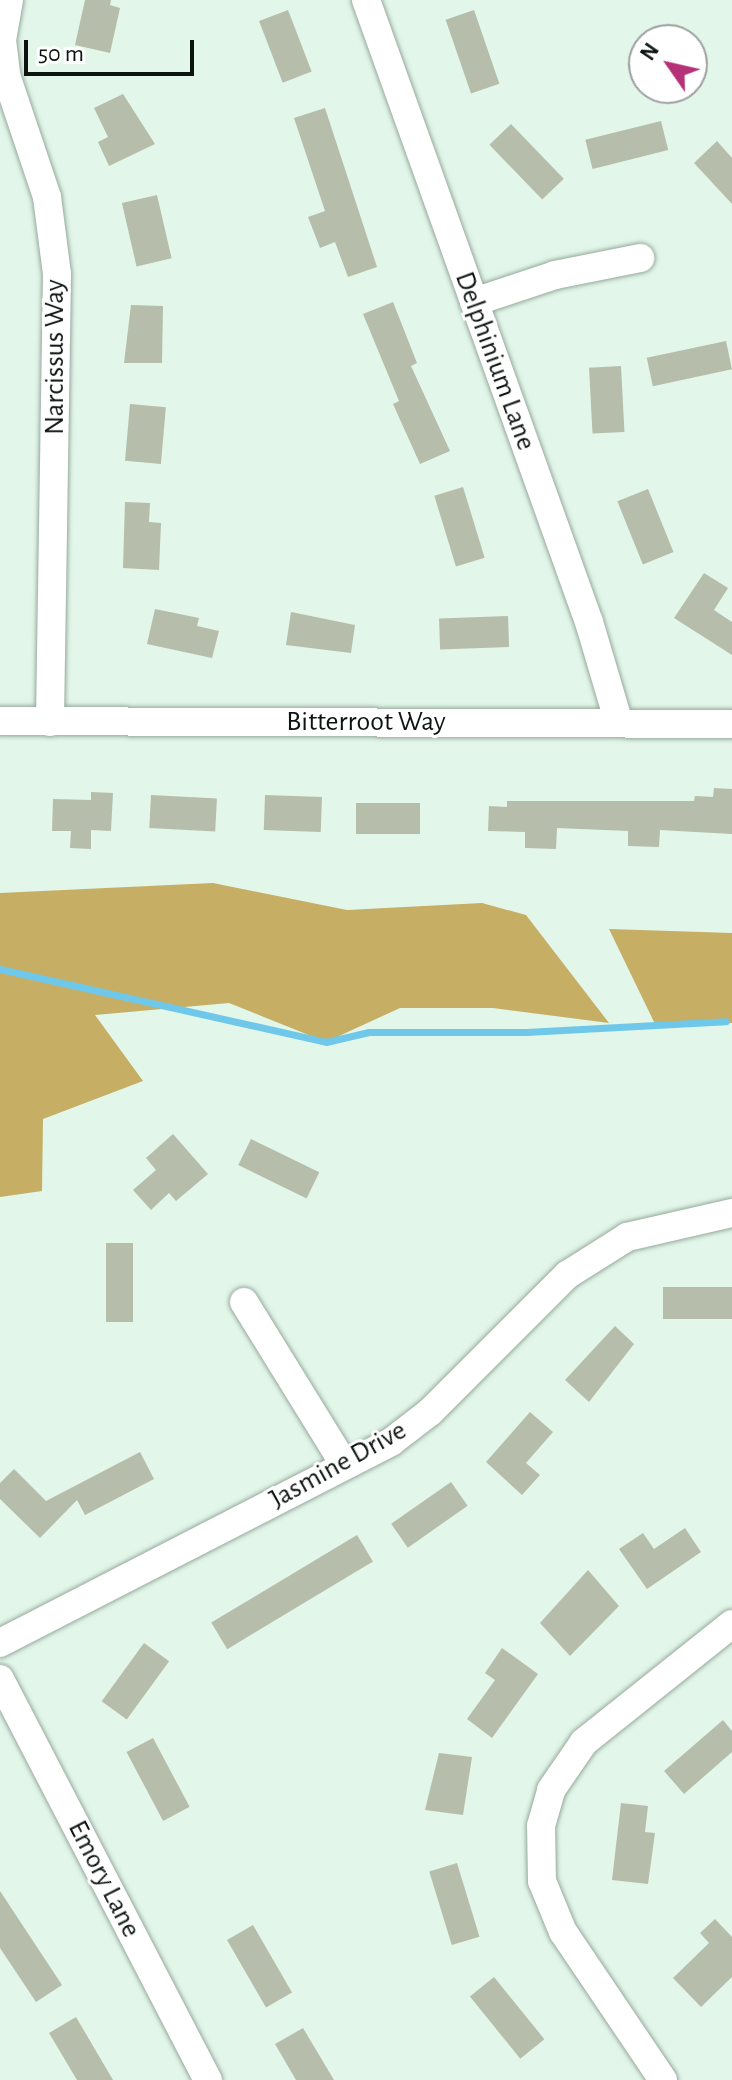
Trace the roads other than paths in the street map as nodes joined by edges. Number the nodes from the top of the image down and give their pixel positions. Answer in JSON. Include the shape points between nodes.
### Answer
{"nodes":[{"id":1,"x":9,"y":0,"type":"edge"},
{"id":2,"x":366,"y":0,"type":"edge"},
{"id":3,"x":640,"y":258,"type":"dead end"},
{"id":4,"x":474,"y":302,"type":"junction"},
{"id":5,"x":0,"y":721,"type":"edge"},
{"id":6,"x":50,"y":722,"type":"junction"},
{"id":7,"x":619,"y":723,"type":"junction"},
{"id":8,"x":732,"y":724,"type":"edge"},
{"id":9,"x":732,"y":1213,"type":"edge"},
{"id":10,"x":244,"y":1302,"type":"dead end"},
{"id":11,"x":344,"y":1464,"type":"junction"},
{"id":12,"x":732,"y":1624,"type":"edge"},
{"id":13,"x":0,"y":1643,"type":"edge"},
{"id":14,"x":0,"y":1679,"type":"edge"},
{"id":15,"x":208,"y":2080,"type":"edge"},
{"id":16,"x":663,"y":2080,"type":"edge"}],
"edges":[{"from":1,"to":6,"type":"street","name":"Narcissus Way","via":[[2,40],[7,78],[47,197],[57,274]]},
{"from":2,"to":4,"type":"street","name":"Delphinium Lane"},
{"from":3,"to":4,"type":"street","via":[[555,275]]},
{"from":4,"to":7,"type":"street","name":"Delphinium Lane"},
{"from":5,"to":6,"type":"street","name":"Bitterroot Way"},
{"from":6,"to":7,"type":"street","name":"Bitterroot Way"},
{"from":7,"to":8,"type":"street","name":"Bitterroot Way"},
{"from":9,"to":11,"type":"street","name":"Jasmine Drive","via":[[627,1237],[567,1275],[430,1412],[391,1442]]},
{"from":10,"to":11,"type":"street"},
{"from":11,"to":13,"type":"street","name":"Jasmine Drive"},
{"from":12,"to":16,"type":"street","via":[[584,1742],[551,1790],[541,1826],[542,1881],[563,1932]]},
{"from":14,"to":15,"type":"street","name":"Emory Lane"}]}
